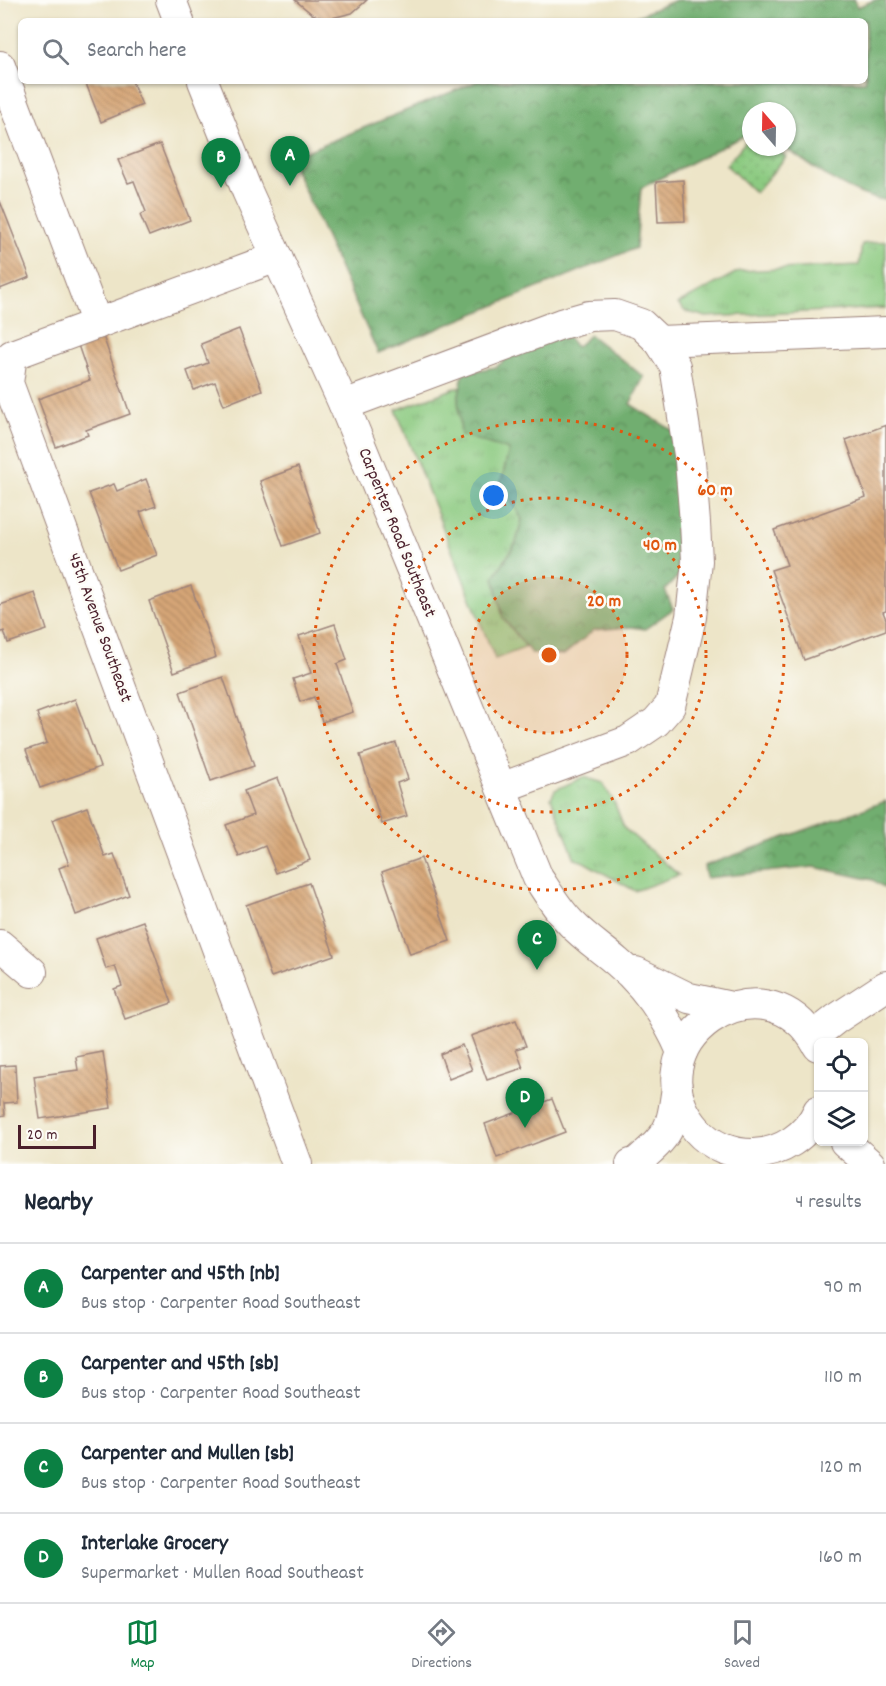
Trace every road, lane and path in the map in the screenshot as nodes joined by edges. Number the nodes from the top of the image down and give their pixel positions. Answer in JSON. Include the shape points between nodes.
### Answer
{"nodes":[{"id":1,"x":171,"y":0,"type":"edge"},
{"id":2,"x":178,"y":18,"type":"edge"},
{"id":3,"x":0,"y":66,"type":"edge"},
{"id":4,"x":204,"y":84,"type":"edge"},
{"id":5,"x":277,"y":258,"type":"junction"},
{"id":6,"x":97,"y":324,"type":"junction"},
{"id":7,"x":886,"y":332,"type":"edge"},
{"id":8,"x":659,"y":341,"type":"junction"},
{"id":9,"x":344,"y":405,"type":"junction"},
{"id":10,"x":501,"y":788,"type":"junction"},
{"id":11,"x":0,"y":945,"type":"edge"},
{"id":12,"x":619,"y":963,"type":"junction"},
{"id":13,"x":32,"y":972,"type":"dead end"},
{"id":14,"x":886,"y":986,"type":"edge"},
{"id":15,"x":731,"y":1008,"type":"junction"},
{"id":16,"x":820,"y":1038,"type":"edge"},
{"id":17,"x":814,"y":1040,"type":"edge"},
{"id":18,"x":682,"y":1052,"type":"junction"},
{"id":19,"x":677,"y":1087,"type":"junction"},
{"id":20,"x":814,"y":1120,"type":"edge"},
{"id":21,"x":850,"y":1146,"type":"edge"},
{"id":22,"x":733,"y":1152,"type":"junction"},
{"id":23,"x":768,"y":1152,"type":"junction"},
{"id":24,"x":297,"y":1164,"type":"edge"},
{"id":25,"x":631,"y":1164,"type":"edge"},
{"id":26,"x":700,"y":1164,"type":"edge"},
{"id":27,"x":798,"y":1164,"type":"edge"},
{"id":28,"x":870,"y":1164,"type":"edge"}],
"edges":[{"from":1,"to":2,"type":"street"},
{"from":3,"to":6,"type":"street"},
{"from":4,"to":5,"type":"street","name":"Carpenter Road Southeast"},
{"from":5,"to":6,"type":"street","name":"45th Avenue Southeast"},
{"from":5,"to":9,"type":"street","name":"Carpenter Road Southeast"},
{"from":6,"to":24,"type":"street","name":"45th Avenue Southeast","via":[[12,355],[8,383]]},
{"from":7,"to":8,"type":"street"},
{"from":8,"to":9,"type":"street","via":[[641,324],[615,315],[589,316]]},
{"from":8,"to":10,"type":"street","via":[[675,366],[690,461],[697,561],[691,617],[670,706],[656,722],[628,741]]},
{"from":9,"to":10,"type":"street","name":"Carpenter Road Southeast"},
{"from":10,"to":12,"type":"street","name":"Carpenter Road Southeast","via":[[544,886],[569,921]]},
{"from":11,"to":13,"type":"street"},
{"from":12,"to":15,"type":"street","name":"Carpenter Road Southeast","via":[[689,998]]},
{"from":12,"to":18,"type":"street","name":"Carpenter Road Southeast","via":[[644,987]]},
{"from":14,"to":16,"type":"street","via":[[836,1020]]},
{"from":15,"to":17,"type":"street","via":[[758,1005],[783,1012],[795,1018]]},
{"from":15,"to":18,"type":"street","via":[[704,1023]]},
{"from":18,"to":19,"type":"street"},
{"from":19,"to":22,"type":"street","via":[[691,1123],[710,1141]]},
{"from":19,"to":25,"type":"street","via":[[672,1122],[665,1136]]},
{"from":20,"to":23,"type":"street","via":[[802,1134]]},
{"from":21,"to":28,"type":"street"},
{"from":22,"to":23,"type":"street"},
{"from":22,"to":26,"type":"street"},
{"from":23,"to":27,"type":"street"}]}
